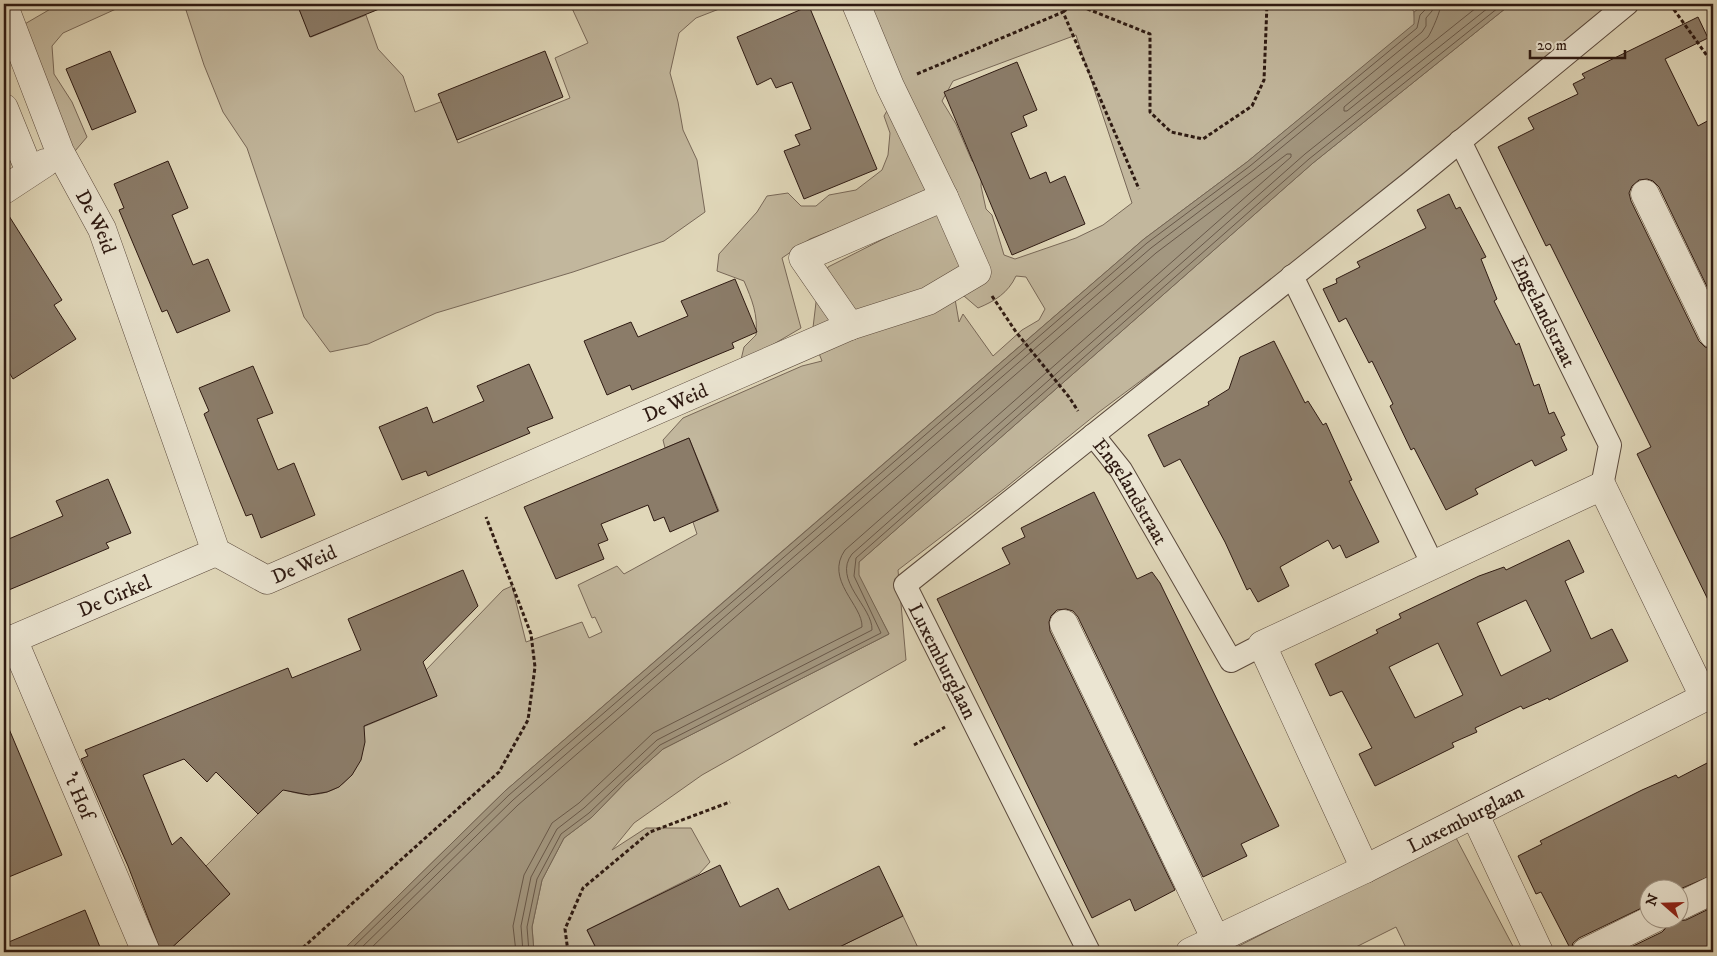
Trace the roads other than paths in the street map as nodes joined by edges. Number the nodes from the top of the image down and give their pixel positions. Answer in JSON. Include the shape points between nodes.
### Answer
{"nodes":[{"id":1,"x":856,"y":4,"type":"edge"},
{"id":2,"x":1627,"y":4,"type":"edge"},
{"id":3,"x":4,"y":6,"type":"edge"},
{"id":4,"x":4,"y":108,"type":"edge"},
{"id":5,"x":1460,"y":141,"type":"junction"},
{"id":6,"x":60,"y":152,"type":"junction"},
{"id":7,"x":30,"y":172,"type":"junction"},
{"id":8,"x":4,"y":190,"type":"edge"},
{"id":9,"x":1645,"y":194,"type":"dead end"},
{"id":10,"x":944,"y":197,"type":"junction"},
{"id":11,"x":1292,"y":276,"type":"junction"},
{"id":12,"x":850,"y":326,"type":"junction"},
{"id":13,"x":1713,"y":334,"type":"edge"},
{"id":14,"x":1093,"y":435,"type":"junction"},
{"id":15,"x":1602,"y":486,"type":"junction"},
{"id":16,"x":216,"y":552,"type":"junction"},
{"id":17,"x":1433,"y":565,"type":"junction"},
{"id":18,"x":1064,"y":624,"type":"dead end"},
{"id":19,"x":8,"y":641,"type":"edge"},
{"id":20,"x":1262,"y":645,"type":"junction"},
{"id":21,"x":1708,"y":695,"type":"edge"},
{"id":22,"x":1474,"y":815,"type":"junction"},
{"id":23,"x":1365,"y":869,"type":"junction"},
{"id":24,"x":1713,"y":890,"type":"edge"},
{"id":25,"x":1690,"y":901,"type":"edge"},
{"id":26,"x":1640,"y":925,"type":"edge"},
{"id":27,"x":1216,"y":940,"type":"junction"},
{"id":28,"x":146,"y":952,"type":"edge"},
{"id":29,"x":1089,"y":952,"type":"edge"},
{"id":30,"x":1190,"y":952,"type":"edge"},
{"id":31,"x":1539,"y":952,"type":"edge"},
{"id":32,"x":1586,"y":952,"type":"edge"}],
"edges":[{"from":1,"to":10,"type":"street","via":[[890,86]]},
{"from":2,"to":5,"type":"street","name":"Engelandstraat"},
{"from":3,"to":6,"type":"street","name":"De Weid"},
{"from":4,"to":7,"type":"street"},
{"from":5,"to":11,"type":"street","name":"Engelandstraat"},
{"from":5,"to":15,"type":"street","name":"Engelandstraat","via":[[1610,444]]},
{"from":6,"to":7,"type":"street"},
{"from":6,"to":16,"type":"street","name":"De Weid","via":[[102,229]]},
{"from":7,"to":8,"type":"street"},
{"from":9,"to":13,"type":"street"},
{"from":10,"to":12,"type":"street","name":"De Weid","via":[[977,272],[928,301]]},
{"from":10,"to":12,"type":"street","via":[[803,258]]},
{"from":11,"to":14,"type":"street","name":"Engelandstraat"},
{"from":11,"to":17,"type":"street"},
{"from":12,"to":16,"type":"street","name":"De Weid","via":[[267,580]]},
{"from":14,"to":20,"type":"street","name":"Engelandstraat","via":[[1121,470],[1231,661]]},
{"from":14,"to":29,"type":"street","name":"Luxemburglaan","via":[[905,585]]},
{"from":15,"to":17,"type":"street","name":"Engelandstraat"},
{"from":15,"to":21,"type":"street"},
{"from":16,"to":19,"type":"street","name":"De Cirkel"},
{"from":17,"to":20,"type":"street","name":"Engelandstraat"},
{"from":18,"to":27,"type":"street"},
{"from":19,"to":28,"type":"street","name":"'t Hof"},
{"from":20,"to":23,"type":"street"},
{"from":21,"to":22,"type":"street","name":"Luxemburglaan"},
{"from":22,"to":23,"type":"street","name":"Luxemburglaan"},
{"from":22,"to":31,"type":"street"},
{"from":23,"to":27,"type":"street","name":"Luxemburglaan"},
{"from":24,"to":25,"type":"street"},
{"from":26,"to":32,"type":"street"},
{"from":27,"to":30,"type":"street","name":"Luxemburglaan"}]}
